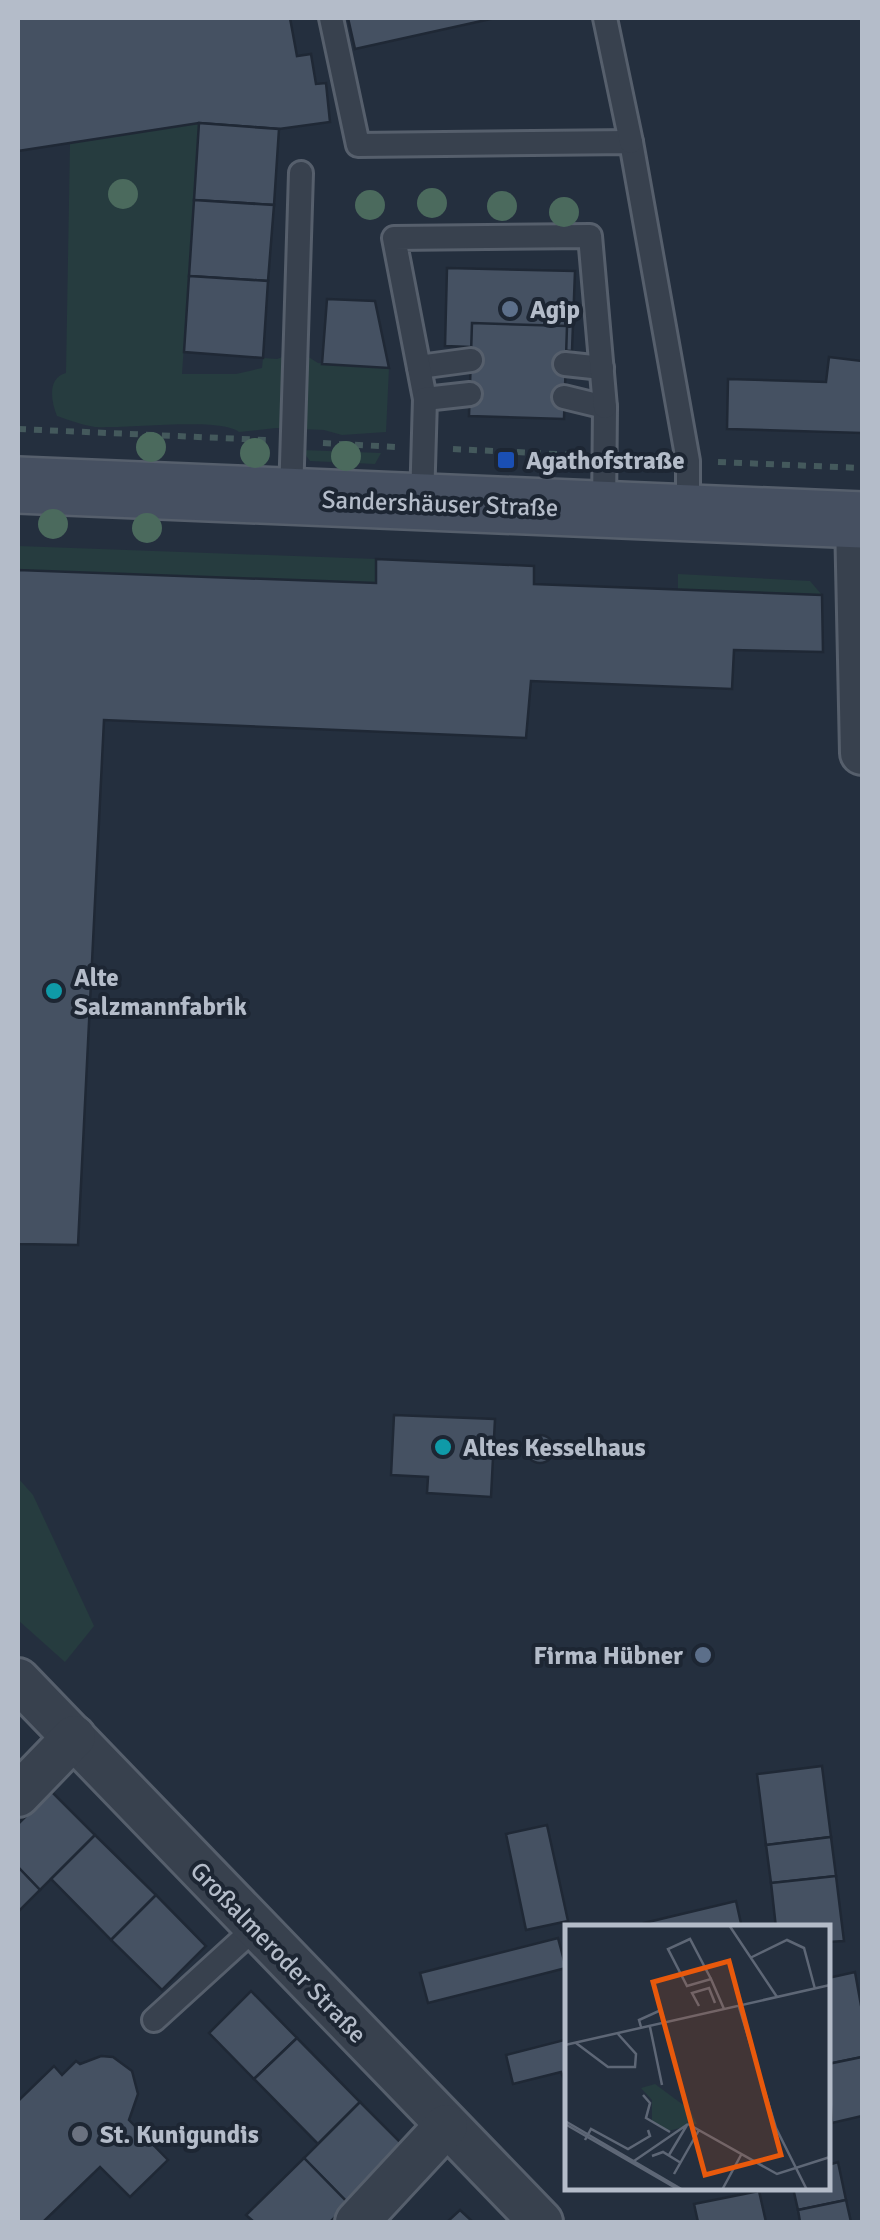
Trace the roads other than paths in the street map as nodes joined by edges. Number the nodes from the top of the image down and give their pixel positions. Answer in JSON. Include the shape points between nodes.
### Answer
{"nodes":[{"id":1,"x":331,"y":18,"type":"edge"},
{"id":2,"x":605,"y":18,"type":"edge"},
{"id":3,"x":631,"y":142,"type":"junction"},
{"id":4,"x":300,"y":173,"type":"dead end"},
{"id":5,"x":471,"y":360,"type":"dead end"},
{"id":6,"x":566,"y":364,"type":"dead end"},
{"id":7,"x":419,"y":366,"type":"junction"},
{"id":8,"x":602,"y":368,"type":"junction"},
{"id":9,"x":470,"y":394,"type":"dead end"},
{"id":10,"x":564,"y":397,"type":"dead end"},
{"id":11,"x":425,"y":399,"type":"junction"},
{"id":12,"x":605,"y":407,"type":"junction"},
{"id":13,"x":18,"y":485,"type":"edge"},
{"id":14,"x":291,"y":496,"type":"junction"},
{"id":15,"x":422,"y":502,"type":"junction"},
{"id":16,"x":604,"y":510,"type":"junction"},
{"id":17,"x":688,"y":513,"type":"junction"},
{"id":18,"x":860,"y":520,"type":"edge"},
{"id":19,"x":862,"y":753,"type":"edge"},
{"id":20,"x":18,"y":1680,"type":"edge"},
{"id":21,"x":74,"y":1737,"type":"junction"},
{"id":22,"x":18,"y":1796,"type":"edge"},
{"id":23,"x":255,"y":1928,"type":"junction"},
{"id":24,"x":154,"y":2020,"type":"dead end"},
{"id":25,"x":446,"y":2126,"type":"junction"},
{"id":26,"x":357,"y":2222,"type":"edge"},
{"id":27,"x":541,"y":2222,"type":"edge"}],
"edges":[{"from":1,"to":3,"type":"lane","via":[[358,145]]},
{"from":2,"to":3,"type":"lane"},
{"from":3,"to":17,"type":"lane","via":[[688,460]]},
{"from":4,"to":14,"type":"lane"},
{"from":5,"to":7,"type":"lane"},
{"from":6,"to":8,"type":"lane"},
{"from":7,"to":8,"type":"lane","via":[[394,238],[590,236]]},
{"from":7,"to":11,"type":"lane"},
{"from":8,"to":12,"type":"lane"},
{"from":9,"to":11,"type":"lane"},
{"from":10,"to":12,"type":"lane"},
{"from":11,"to":15,"type":"lane"},
{"from":12,"to":16,"type":"lane"},
{"from":13,"to":14,"type":"main road","name":"Sandershäuser Straße"},
{"from":14,"to":15,"type":"main road","name":"Sandershäuser Straße"},
{"from":15,"to":16,"type":"main road","name":"Sandershäuser Straße"},
{"from":16,"to":17,"type":"main road","name":"Sandershäuser Straße"},
{"from":17,"to":18,"type":"main road","name":"Sandershäuser Straße"},
{"from":18,"to":19,"type":"street"},
{"from":20,"to":21,"type":"street","name":"Großalmeroder Straße"},
{"from":21,"to":22,"type":"street"},
{"from":21,"to":23,"type":"street","name":"Großalmeroder Straße"},
{"from":23,"to":24,"type":"lane"},
{"from":23,"to":25,"type":"street","name":"Großalmeroder Straße"},
{"from":25,"to":26,"type":"street"},
{"from":25,"to":27,"type":"street","name":"Großalmeroder Straße"}]}
